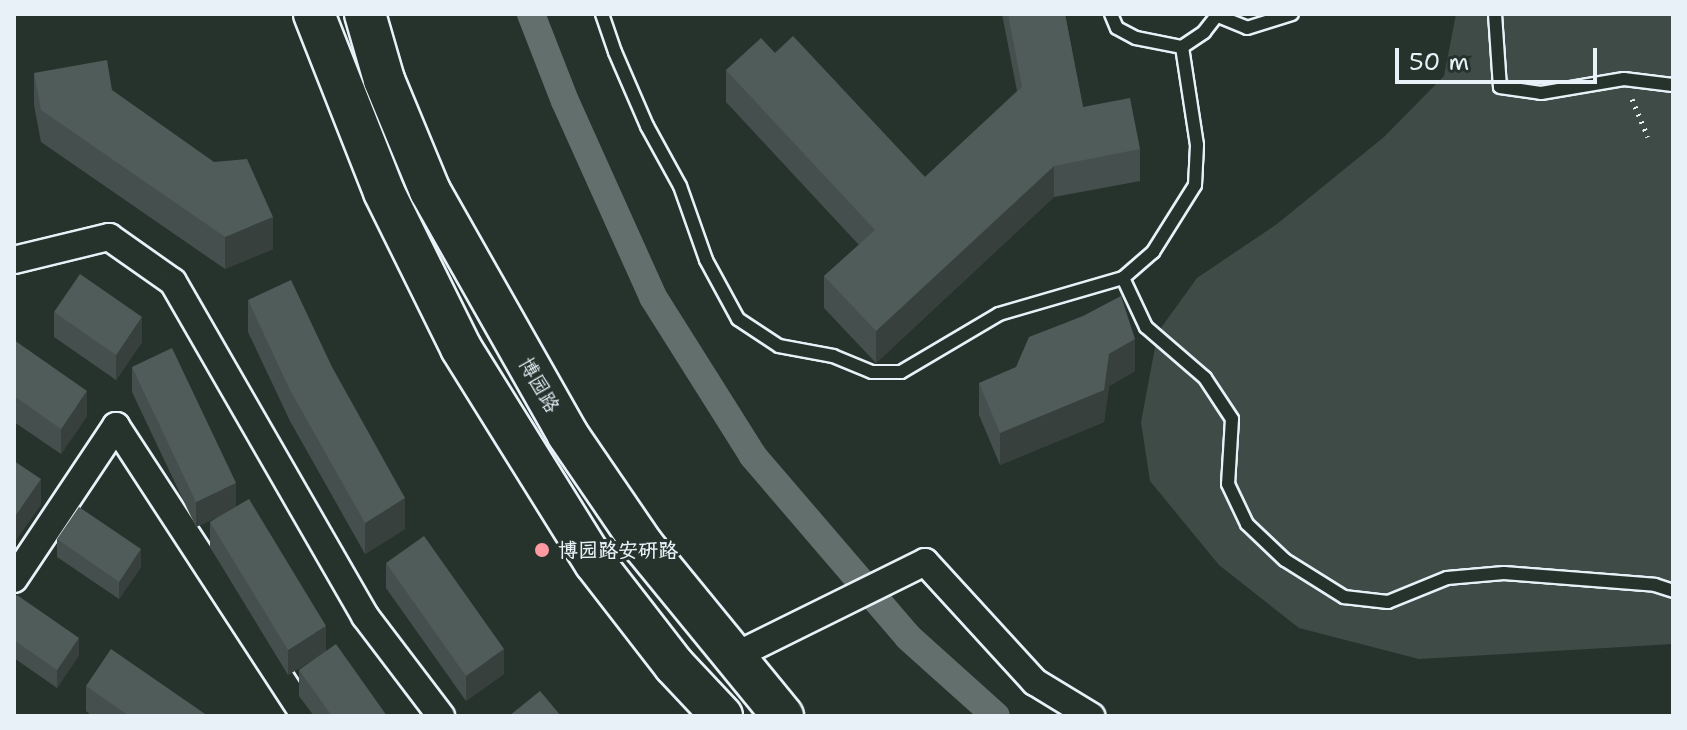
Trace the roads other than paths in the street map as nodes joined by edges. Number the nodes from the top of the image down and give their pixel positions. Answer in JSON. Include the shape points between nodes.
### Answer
{"nodes":[{"id":1,"x":314,"y":14,"type":"edge"},
{"id":2,"x":365,"y":14,"type":"edge"},
{"id":3,"x":602,"y":14,"type":"edge"},
{"id":4,"x":1111,"y":14,"type":"edge"},
{"id":5,"x":1292,"y":14,"type":"edge"},
{"id":6,"x":1495,"y":14,"type":"edge"},
{"id":7,"x":1218,"y":15,"type":"edge"},
{"id":8,"x":1182,"y":47,"type":"junction"},
{"id":9,"x":1673,"y":85,"type":"edge"},
{"id":10,"x":14,"y":260,"type":"edge"},
{"id":11,"x":1123,"y":278,"type":"junction"},
{"id":12,"x":14,"y":579,"type":"edge"},
{"id":13,"x":1673,"y":591,"type":"edge"},
{"id":14,"x":733,"y":657,"type":"junction"},
{"id":15,"x":305,"y":716,"type":"edge"},
{"id":16,"x":441,"y":716,"type":"edge"},
{"id":17,"x":722,"y":716,"type":"edge"},
{"id":18,"x":783,"y":716,"type":"edge"},
{"id":19,"x":1091,"y":716,"type":"edge"}],
"edges":[{"from":1,"to":17,"type":"main road","via":[[384,192],[461,348],[595,563],[674,665]]},
{"from":2,"to":14,"type":"main road","name":"博园路","via":[[384,80],[430,191],[510,335],[568,435],[643,545]]},
{"from":3,"to":11,"type":"lane","via":[[647,126],[680,186],[706,260],[738,319],[779,346],[833,356],[872,372],[901,372],[999,314]]},
{"from":4,"to":8,"type":"lane","via":[[1117,28],[1136,38]]},
{"from":5,"to":7,"type":"lane","via":[[1247,28]]},
{"from":6,"to":9,"type":"lane","via":[[1500,87],[1541,93],[1624,79]]},
{"from":7,"to":8,"type":"lane"},
{"from":8,"to":11,"type":"lane","via":[[1197,145],[1195,185],[1153,252]]},
{"from":10,"to":16,"type":"street","via":[[109,237],[173,282],[365,616]]},
{"from":11,"to":13,"type":"lane","via":[[1146,327],[1205,378],[1232,419],[1228,484],[1247,524],[1285,560],[1344,597],[1388,602],[1447,578],[1504,573],[1655,585]]},
{"from":12,"to":15,"type":"street","via":[[116,426]]},
{"from":14,"to":18,"type":"main road","name":"博园路"},
{"from":14,"to":19,"type":"street","via":[[925,562],[1035,682]]}]}
